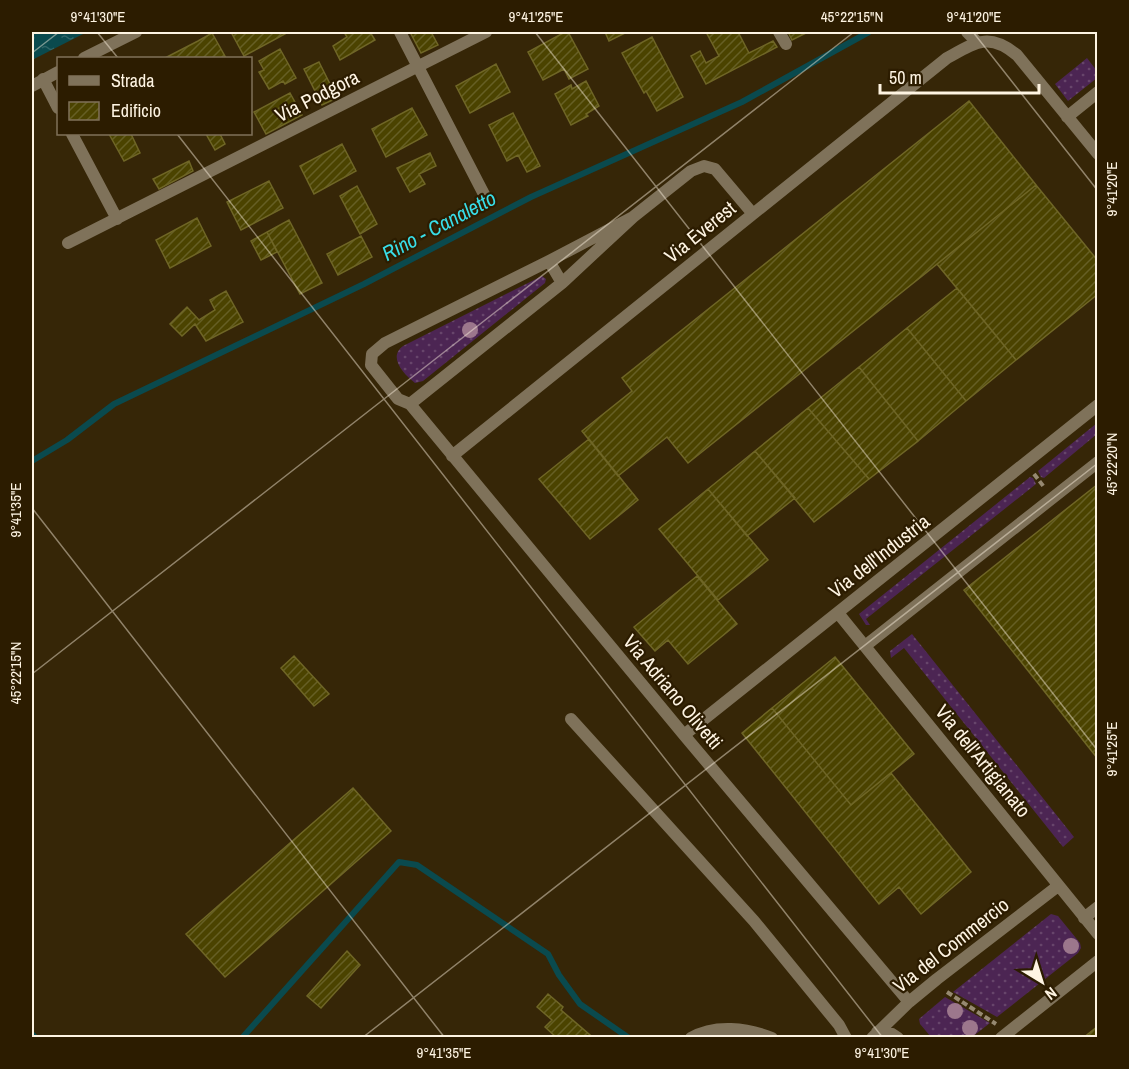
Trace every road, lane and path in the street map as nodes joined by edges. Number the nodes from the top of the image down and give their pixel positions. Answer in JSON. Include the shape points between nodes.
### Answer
{"nodes":[{"id":1,"x":136,"y":32,"type":"edge"},
{"id":2,"x":400,"y":32,"type":"edge"},
{"id":3,"x":486,"y":32,"type":"edge"},
{"id":4,"x":779,"y":32,"type":"edge"},
{"id":5,"x":966,"y":32,"type":"edge"},
{"id":6,"x":976,"y":41,"type":"junction"},
{"id":7,"x":786,"y":44,"type":"dead end"},
{"id":8,"x":86,"y":57,"type":"edge"},
{"id":9,"x":418,"y":66,"type":"junction"},
{"id":10,"x":57,"y":72,"type":"edge"},
{"id":11,"x":43,"y":79,"type":"junction"},
{"id":12,"x":32,"y":86,"type":"edge"},
{"id":13,"x":1098,"y":92,"type":"edge"},
{"id":14,"x":57,"y":106,"type":"edge"},
{"id":15,"x":1067,"y":117,"type":"junction"},
{"id":16,"x":73,"y":135,"type":"edge"},
{"id":17,"x":1098,"y":154,"type":"edge"},
{"id":18,"x":488,"y":202,"type":"dead end"},
{"id":19,"x":753,"y":214,"type":"junction"},
{"id":20,"x":633,"y":217,"type":"junction"},
{"id":21,"x":117,"y":219,"type":"junction"},
{"id":22,"x":68,"y":243,"type":"dead end"},
{"id":23,"x":549,"y":261,"type":"junction"},
{"id":24,"x":562,"y":283,"type":"junction"},
{"id":25,"x":410,"y":404,"type":"junction"},
{"id":26,"x":1098,"y":405,"type":"edge"},
{"id":27,"x":452,"y":456,"type":"junction"},
{"id":28,"x":1098,"y":462,"type":"edge"},
{"id":29,"x":1026,"y":464,"type":"junction"},
{"id":30,"x":1053,"y":498,"type":"junction"},
{"id":31,"x":838,"y":613,"type":"junction"},
{"id":32,"x":866,"y":646,"type":"junction"},
{"id":33,"x":571,"y":719,"type":"dead end"},
{"id":34,"x":684,"y":735,"type":"junction"},
{"id":35,"x":1058,"y":886,"type":"junction"},
{"id":36,"x":1098,"y":907,"type":"edge"},
{"id":37,"x":1084,"y":918,"type":"junction"},
{"id":38,"x":1098,"y":934,"type":"edge"},
{"id":39,"x":1098,"y":961,"type":"edge"},
{"id":40,"x":937,"y":980,"type":"junction"},
{"id":41,"x":909,"y":1002,"type":"junction"},
{"id":42,"x":874,"y":1035,"type":"edge"},
{"id":43,"x":1003,"y":1036,"type":"edge"},
{"id":44,"x":691,"y":1038,"type":"edge"},
{"id":45,"x":772,"y":1038,"type":"edge"},
{"id":46,"x":846,"y":1038,"type":"edge"},
{"id":47,"x":898,"y":1038,"type":"edge"}],
"edges":[{"from":1,"to":8,"type":"street"},
{"from":2,"to":9,"type":"street"},
{"from":3,"to":9,"type":"street","name":"Via Podgora"},
{"from":4,"to":7,"type":"street"},
{"from":5,"to":6,"type":"street"},
{"from":6,"to":15,"type":"street","via":[[1004,44]]},
{"from":6,"to":19,"type":"street","name":"Via Everest","via":[[947,58]]},
{"from":9,"to":18,"type":"street"},
{"from":9,"to":21,"type":"street","name":"Via Podgora"},
{"from":10,"to":11,"type":"street"},
{"from":11,"to":12,"type":"street"},
{"from":11,"to":14,"type":"street"},
{"from":13,"to":15,"type":"street"},
{"from":15,"to":17,"type":"street"},
{"from":16,"to":21,"type":"street"},
{"from":19,"to":20,"type":"street","via":[[715,169],[705,166],[690,171]]},
{"from":19,"to":27,"type":"street","name":"Via Everest"},
{"from":20,"to":23,"type":"street"},
{"from":20,"to":24,"type":"street"},
{"from":21,"to":22,"type":"street","name":"Via Podgora"},
{"from":23,"to":24,"type":"street"},
{"from":23,"to":25,"type":"street","name":"Via Adriano Olivetti","via":[[385,343],[372,354],[371,365],[398,399]]},
{"from":24,"to":25,"type":"street"},
{"from":25,"to":27,"type":"street","name":"Via Adriano Olivetti"},
{"from":26,"to":29,"type":"street","name":"Via dell'Industria"},
{"from":27,"to":34,"type":"street","name":"Via Adriano Olivetti"},
{"from":28,"to":30,"type":"street"},
{"from":29,"to":30,"type":"path"},
{"from":29,"to":31,"type":"street","name":"Via dell'Industria"},
{"from":30,"to":32,"type":"street"},
{"from":31,"to":32,"type":"street","name":"Via dell'Artigianato"},
{"from":31,"to":34,"type":"street","name":"Via dell'Industria"},
{"from":32,"to":35,"type":"street","name":"Via dell'Artigianato"},
{"from":33,"to":46,"type":"street","via":[[754,921]]},
{"from":34,"to":41,"type":"street","name":"Via Adriano Olivetti"},
{"from":35,"to":37,"type":"street","name":"Via dell'Artigianato"},
{"from":35,"to":40,"type":"street","name":"Via del Commercio"},
{"from":36,"to":37,"type":"street"},
{"from":37,"to":38,"type":"street","name":"Via dell'Artigianato"},
{"from":39,"to":43,"type":"street"},
{"from":40,"to":41,"type":"street","name":"Via del Commercio"},
{"from":40,"to":43,"type":"path","via":[[948,994],[995,1022]]},
{"from":41,"to":42,"type":"street","name":"Via del Commercio"},
{"from":42,"to":47,"type":"street","via":[[892,1034]]},
{"from":44,"to":45,"type":"street","via":[[718,1029],[746,1030]]}]}
